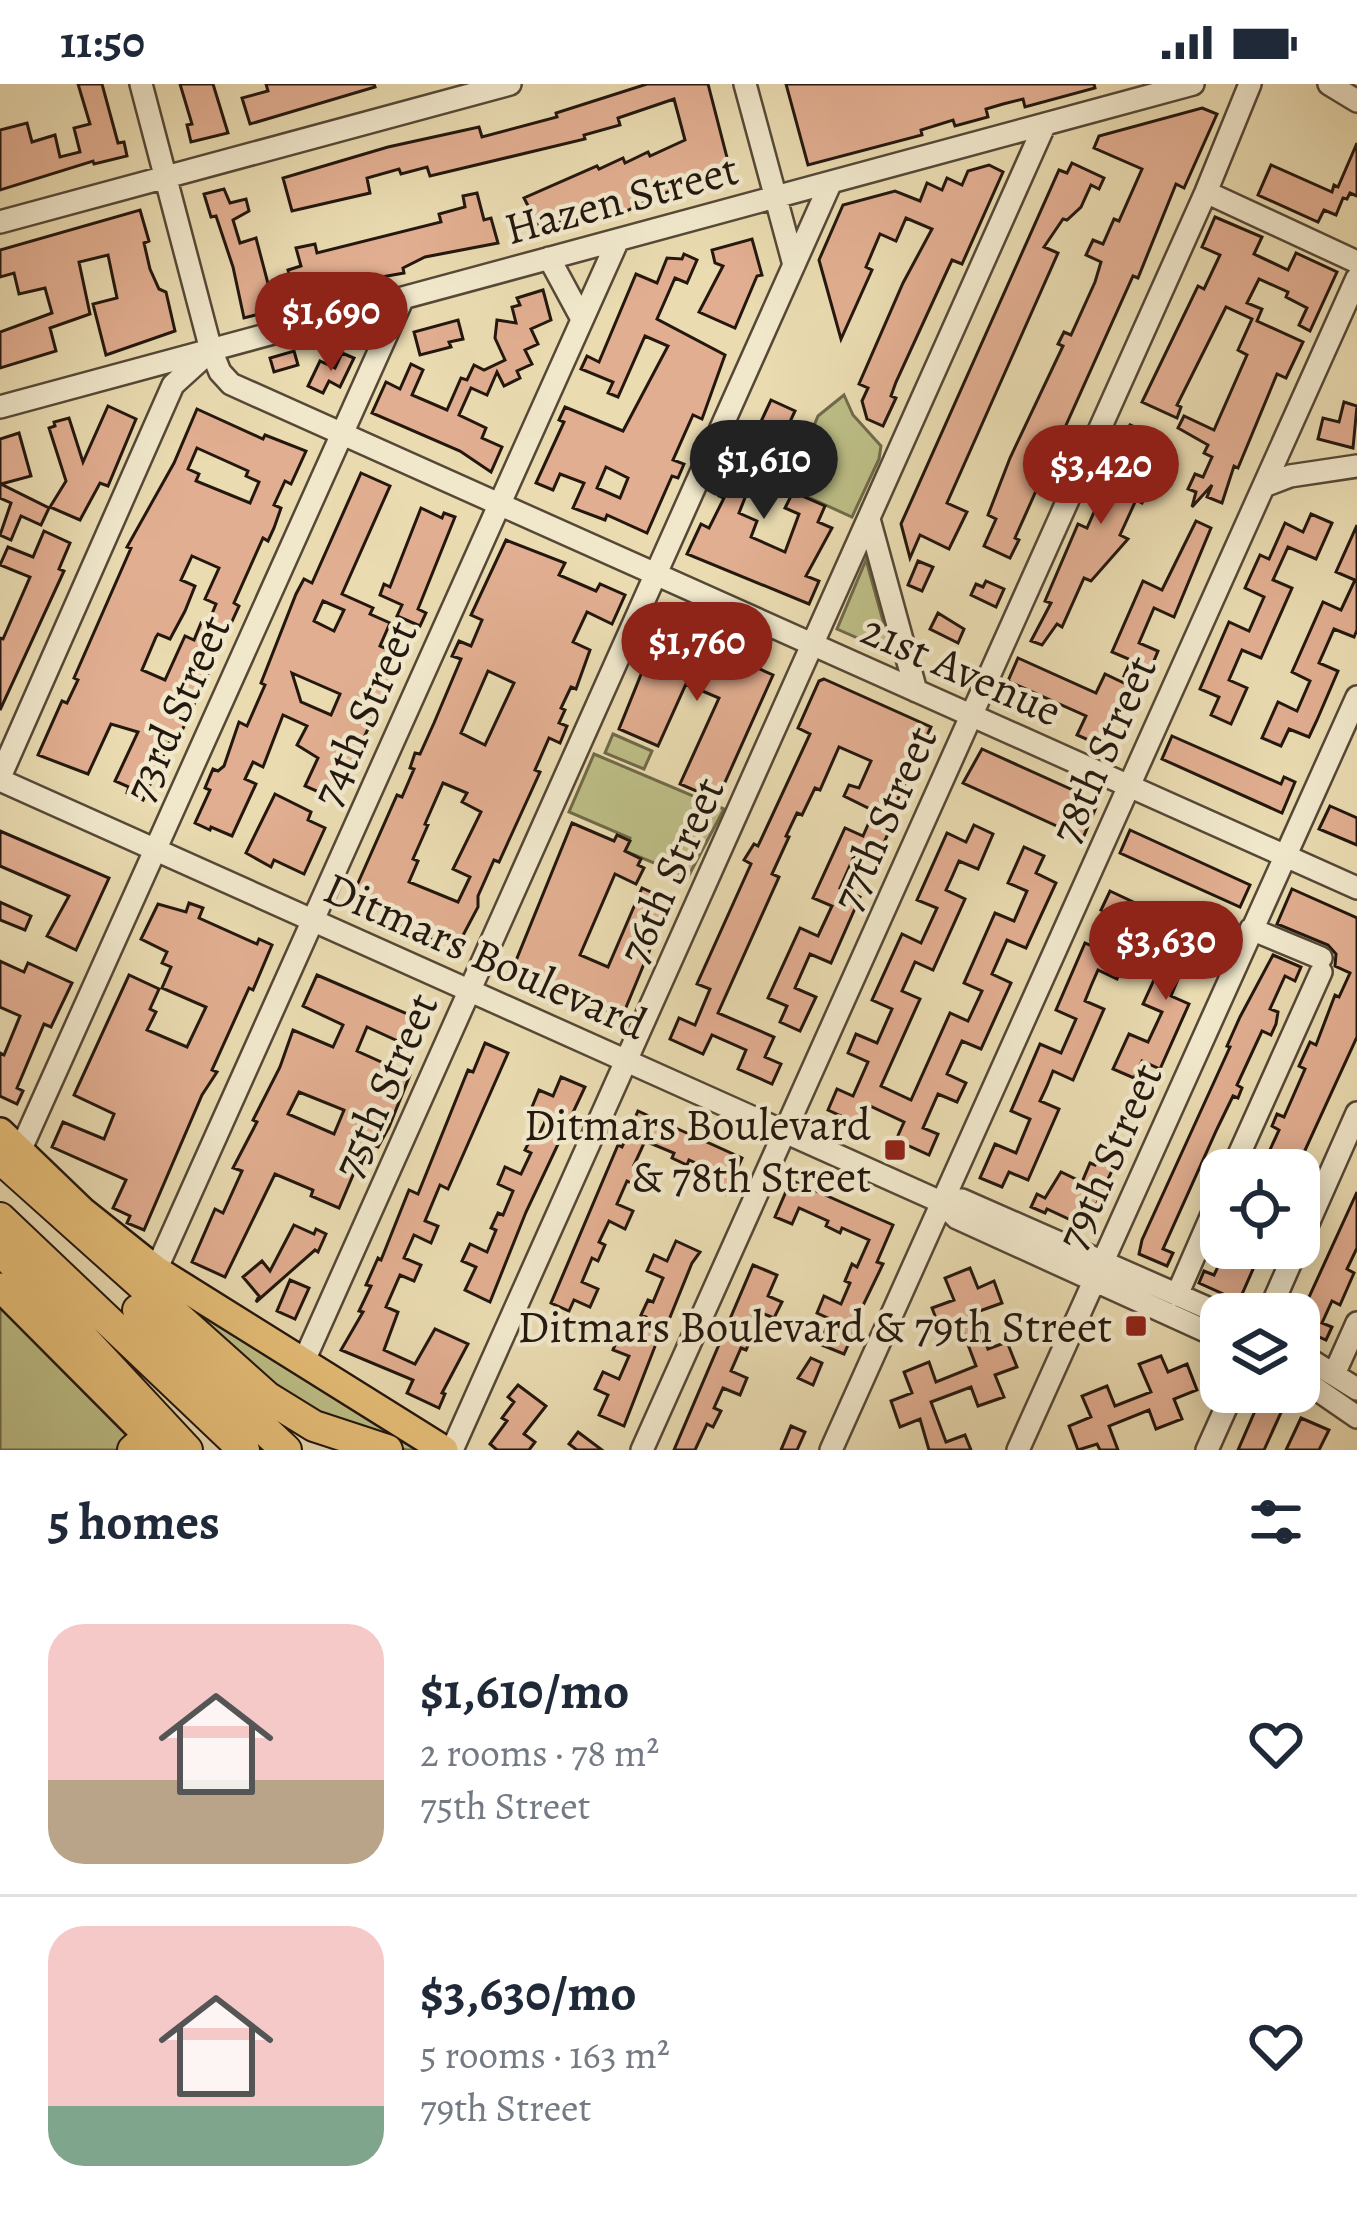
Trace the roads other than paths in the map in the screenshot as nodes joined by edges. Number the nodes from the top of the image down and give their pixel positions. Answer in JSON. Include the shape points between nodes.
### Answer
{"nodes":[{"id":1,"x":141,"y":84,"type":"edge"},
{"id":2,"x":511,"y":84,"type":"edge"},
{"id":3,"x":745,"y":84,"type":"edge"},
{"id":4,"x":1193,"y":84,"type":"edge"},
{"id":5,"x":1250,"y":84,"type":"edge"},
{"id":6,"x":1329,"y":84,"type":"edge"},
{"id":7,"x":1357,"y":101,"type":"edge"},
{"id":8,"x":1045,"y":124,"type":"junction"},
{"id":9,"x":166,"y":177,"type":"junction"},
{"id":10,"x":831,"y":182,"type":"junction"},
{"id":11,"x":1206,"y":192,"type":"junction"},
{"id":12,"x":776,"y":197,"type":"junction"},
{"id":13,"x":0,"y":222,"type":"edge"},
{"id":14,"x":618,"y":240,"type":"junction"},
{"id":15,"x":549,"y":258,"type":"junction"},
{"id":16,"x":1357,"y":262,"type":"edge"},
{"id":17,"x":794,"y":265,"type":"junction"},
{"id":18,"x":1357,"y":278,"type":"edge"},
{"id":19,"x":403,"y":298,"type":"junction"},
{"id":20,"x":582,"y":319,"type":"junction"},
{"id":21,"x":211,"y":350,"type":"junction"},
{"id":22,"x":0,"y":407,"type":"edge"},
{"id":23,"x":342,"y":432,"type":"junction"},
{"id":24,"x":1357,"y":466,"type":"edge"},
{"id":25,"x":1264,"y":485,"type":"junction"},
{"id":26,"x":499,"y":504,"type":"junction"},
{"id":27,"x":869,"y":519,"type":"junction"},
{"id":28,"x":655,"y":574,"type":"junction"},
{"id":29,"x":814,"y":645,"type":"junction"},
{"id":30,"x":916,"y":691,"type":"junction"},
{"id":31,"x":1357,"y":697,"type":"edge"},
{"id":32,"x":972,"y":715,"type":"junction"},
{"id":33,"x":0,"y":778,"type":"edge"},
{"id":34,"x":1127,"y":786,"type":"junction"},
{"id":35,"x":155,"y":850,"type":"junction"},
{"id":36,"x":1284,"y":856,"type":"junction"},
{"id":37,"x":1357,"y":888,"type":"edge"},
{"id":38,"x":313,"y":920,"type":"junction"},
{"id":39,"x":1251,"y":929,"type":"junction"},
{"id":40,"x":469,"y":991,"type":"junction"},
{"id":41,"x":626,"y":1061,"type":"junction"},
{"id":42,"x":1357,"y":1113,"type":"edge"},
{"id":43,"x":784,"y":1134,"type":"junction"},
{"id":44,"x":7,"y":1147,"type":"edge"},
{"id":45,"x":1241,"y":1149,"type":"edge"},
{"id":46,"x":0,"y":1179,"type":"edge"},
{"id":47,"x":1320,"y":1196,"type":"edge"},
{"id":48,"x":941,"y":1202,"type":"junction"},
{"id":49,"x":0,"y":1218,"type":"edge"},
{"id":50,"x":1200,"y":1242,"type":"edge"},
{"id":51,"x":0,"y":1249,"type":"edge"},
{"id":52,"x":156,"y":1270,"type":"junction"},
{"id":53,"x":1100,"y":1271,"type":"junction"},
{"id":54,"x":0,"y":1287,"type":"edge"},
{"id":55,"x":1177,"y":1295,"type":"junction"},
{"id":56,"x":1200,"y":1305,"type":"edge"},
{"id":57,"x":1357,"y":1323,"type":"edge"},
{"id":58,"x":1200,"y":1326,"type":"edge"},
{"id":59,"x":303,"y":1363,"type":"junction"},
{"id":60,"x":1320,"y":1364,"type":"edge"},
{"id":61,"x":1335,"y":1372,"type":"junction"},
{"id":62,"x":1357,"y":1389,"type":"edge"},
{"id":63,"x":1320,"y":1391,"type":"edge"},
{"id":64,"x":1223,"y":1413,"type":"edge"},
{"id":65,"x":1357,"y":1417,"type":"edge"},
{"id":66,"x":148,"y":1445,"type":"edge"},
{"id":67,"x":188,"y":1450,"type":"edge"},
{"id":68,"x":244,"y":1450,"type":"edge"},
{"id":69,"x":286,"y":1450,"type":"edge"},
{"id":70,"x":387,"y":1450,"type":"edge"},
{"id":71,"x":448,"y":1450,"type":"edge"},
{"id":72,"x":642,"y":1450,"type":"edge"},
{"id":73,"x":831,"y":1450,"type":"edge"},
{"id":74,"x":1018,"y":1450,"type":"edge"},
{"id":75,"x":1207,"y":1450,"type":"edge"}],
"edges":[{"from":1,"to":9,"type":"street","name":"21st Avenue"},
{"from":2,"to":9,"type":"street"},
{"from":3,"to":12,"type":"street"},
{"from":4,"to":8,"type":"street","name":"Hazen Street"},
{"from":5,"to":11,"type":"street","name":"77th Street"},
{"from":6,"to":7,"type":"street"},
{"from":8,"to":10,"type":"street","name":"Hazen Street"},
{"from":8,"to":27,"type":"street","name":"76th Street"},
{"from":9,"to":13,"type":"street"},
{"from":9,"to":21,"type":"street","name":"21st Avenue"},
{"from":10,"to":12,"type":"street","name":"Hazen Street"},
{"from":10,"to":17,"type":"street","name":"75th Street"},
{"from":11,"to":16,"type":"street"},
{"from":11,"to":32,"type":"street","name":"77th Street"},
{"from":12,"to":14,"type":"street","name":"Hazen Street"},
{"from":12,"to":17,"type":"street"},
{"from":14,"to":15,"type":"street","name":"Hazen Street"},
{"from":14,"to":20,"type":"street","name":"74th Street"},
{"from":15,"to":19,"type":"street","name":"Hazen Street"},
{"from":15,"to":20,"type":"street"},
{"from":17,"to":28,"type":"street","name":"75th Street"},
{"from":18,"to":25,"type":"street","name":"78th Street"},
{"from":19,"to":21,"type":"street","name":"Hazen Street"},
{"from":19,"to":23,"type":"street","name":"73rd Street"},
{"from":20,"to":26,"type":"street","name":"74th Street"},
{"from":21,"to":22,"type":"street","name":"Hazen Street"},
{"from":21,"to":23,"type":"street","name":"21st Avenue","via":[[231,384]]},
{"from":21,"to":33,"type":"street","via":[[173,385]]},
{"from":23,"to":26,"type":"street","name":"21st Avenue"},
{"from":23,"to":35,"type":"street","name":"73rd Street"},
{"from":24,"to":25,"type":"street"},
{"from":25,"to":34,"type":"street","name":"78th Street"},
{"from":26,"to":28,"type":"street","name":"21st Avenue"},
{"from":26,"to":38,"type":"street","name":"74th Street"},
{"from":27,"to":29,"type":"street","name":"76th Street"},
{"from":27,"to":30,"type":"street"},
{"from":28,"to":29,"type":"street","name":"21st Avenue"},
{"from":28,"to":40,"type":"street","name":"75th Street"},
{"from":29,"to":30,"type":"street","name":"21st Avenue"},
{"from":29,"to":41,"type":"street","name":"76th Street"},
{"from":30,"to":32,"type":"street","name":"21st Avenue"},
{"from":31,"to":36,"type":"street","name":"79th Street"},
{"from":32,"to":34,"type":"street","name":"21st Avenue"},
{"from":32,"to":43,"type":"street","name":"77th Street"},
{"from":33,"to":35,"type":"street","name":"Ditmars Boulevard"},
{"from":34,"to":36,"type":"street","name":"21st Avenue"},
{"from":34,"to":48,"type":"street","name":"78th Street"},
{"from":35,"to":38,"type":"street","name":"Ditmars Boulevard"},
{"from":35,"to":44,"type":"street","name":"73rd Street"},
{"from":36,"to":37,"type":"street","name":"21st Avenue"},
{"from":36,"to":39,"type":"street","name":"79th Street"},
{"from":38,"to":40,"type":"street","name":"Ditmars Boulevard"},
{"from":38,"to":52,"type":"street","name":"74th Street"},
{"from":39,"to":45,"type":"street","via":[[1321,965]]},
{"from":39,"to":53,"type":"street","name":"79th Street"},
{"from":40,"to":41,"type":"street","name":"Ditmars Boulevard"},
{"from":40,"to":59,"type":"street","name":"75th Street"},
{"from":41,"to":43,"type":"street","name":"Ditmars Boulevard"},
{"from":41,"to":71,"type":"street","name":"76th Street"},
{"from":42,"to":47,"type":"street"},
{"from":43,"to":48,"type":"street","name":"Ditmars Boulevard"},
{"from":43,"to":72,"type":"street","name":"77th Street"},
{"from":44,"to":52,"type":"main road"},
{"from":44,"to":70,"type":"highway","via":[[267,1396],[314,1426]]},
{"from":46,"to":69,"type":"highway"},
{"from":48,"to":53,"type":"street","name":"Ditmars Boulevard","via":[[962,1200]]},
{"from":48,"to":73,"type":"street","name":"78th Street"},
{"from":49,"to":68,"type":"highway"},
{"from":50,"to":55,"type":"street"},
{"from":51,"to":67,"type":"highway"},
{"from":52,"to":59,"type":"main road"},
{"from":53,"to":55,"type":"street","name":"Ditmars Boulevard"},
{"from":53,"to":58,"type":"street","name":"Ditmars Boulevard"},
{"from":53,"to":74,"type":"street","name":"79th Street"},
{"from":54,"to":66,"type":"main road"},
{"from":55,"to":56,"type":"street","name":"Ditmars Boulevard"},
{"from":57,"to":61,"type":"street"},
{"from":59,"to":71,"type":"main road"},
{"from":60,"to":61,"type":"street"},
{"from":61,"to":62,"type":"street"},
{"from":63,"to":65,"type":"street"},
{"from":64,"to":75,"type":"street"}]}
